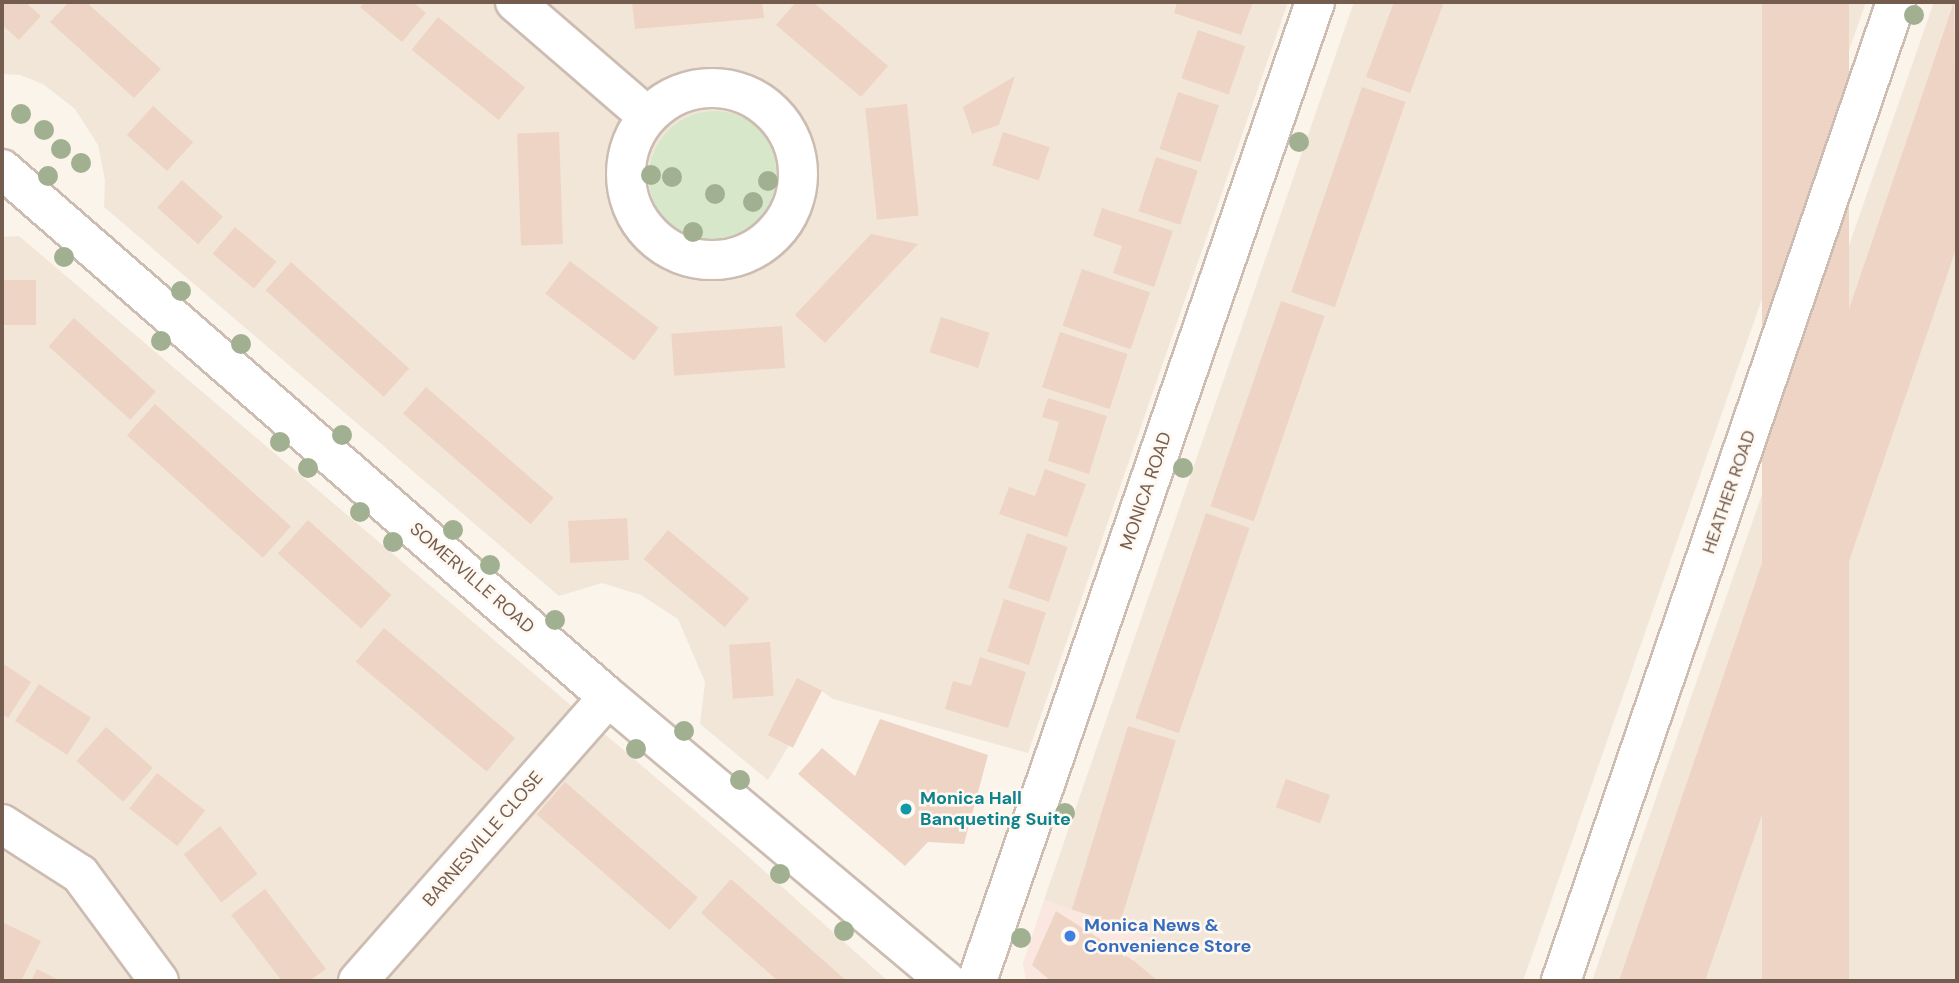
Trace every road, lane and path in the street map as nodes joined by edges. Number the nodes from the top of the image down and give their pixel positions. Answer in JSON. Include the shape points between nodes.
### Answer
{"nodes":[{"id":1,"x":515,"y":2,"type":"edge"},
{"id":2,"x":1315,"y":2,"type":"edge"},
{"id":3,"x":1896,"y":2,"type":"edge"},
{"id":4,"x":647,"y":116,"type":"junction"},
{"id":5,"x":2,"y":170,"type":"edge"},
{"id":6,"x":608,"y":697,"type":"junction"},
{"id":7,"x":2,"y":824,"type":"edge"},
{"id":8,"x":159,"y":981,"type":"edge"},
{"id":9,"x":358,"y":981,"type":"edge"},
{"id":10,"x":946,"y":981,"type":"edge"},
{"id":11,"x":977,"y":981,"type":"edge"},
{"id":12,"x":1561,"y":981,"type":"edge"}],
"edges":[{"from":1,"to":4,"type":"street"},
{"from":2,"to":11,"type":"street","name":"MONICA ROAD"},
{"from":3,"to":12,"type":"street","name":"HEATHER ROAD"},
{"from":4,"to":4,"type":"street","via":[[676,95],[712,87],[748,94],[777,116],[796,148],[799,184],[788,218],[764,246],[730,260],[694,260],[660,245],[644,228],[625,184],[628,148]]},
{"from":5,"to":6,"type":"street","name":"SOMERVILLE ROAD"},
{"from":6,"to":9,"type":"street","name":"BARNESVILLE CLOSE"},
{"from":6,"to":10,"type":"street","name":"SOMERVILLE ROAD"},
{"from":7,"to":8,"type":"street","via":[[80,874]]}]}
